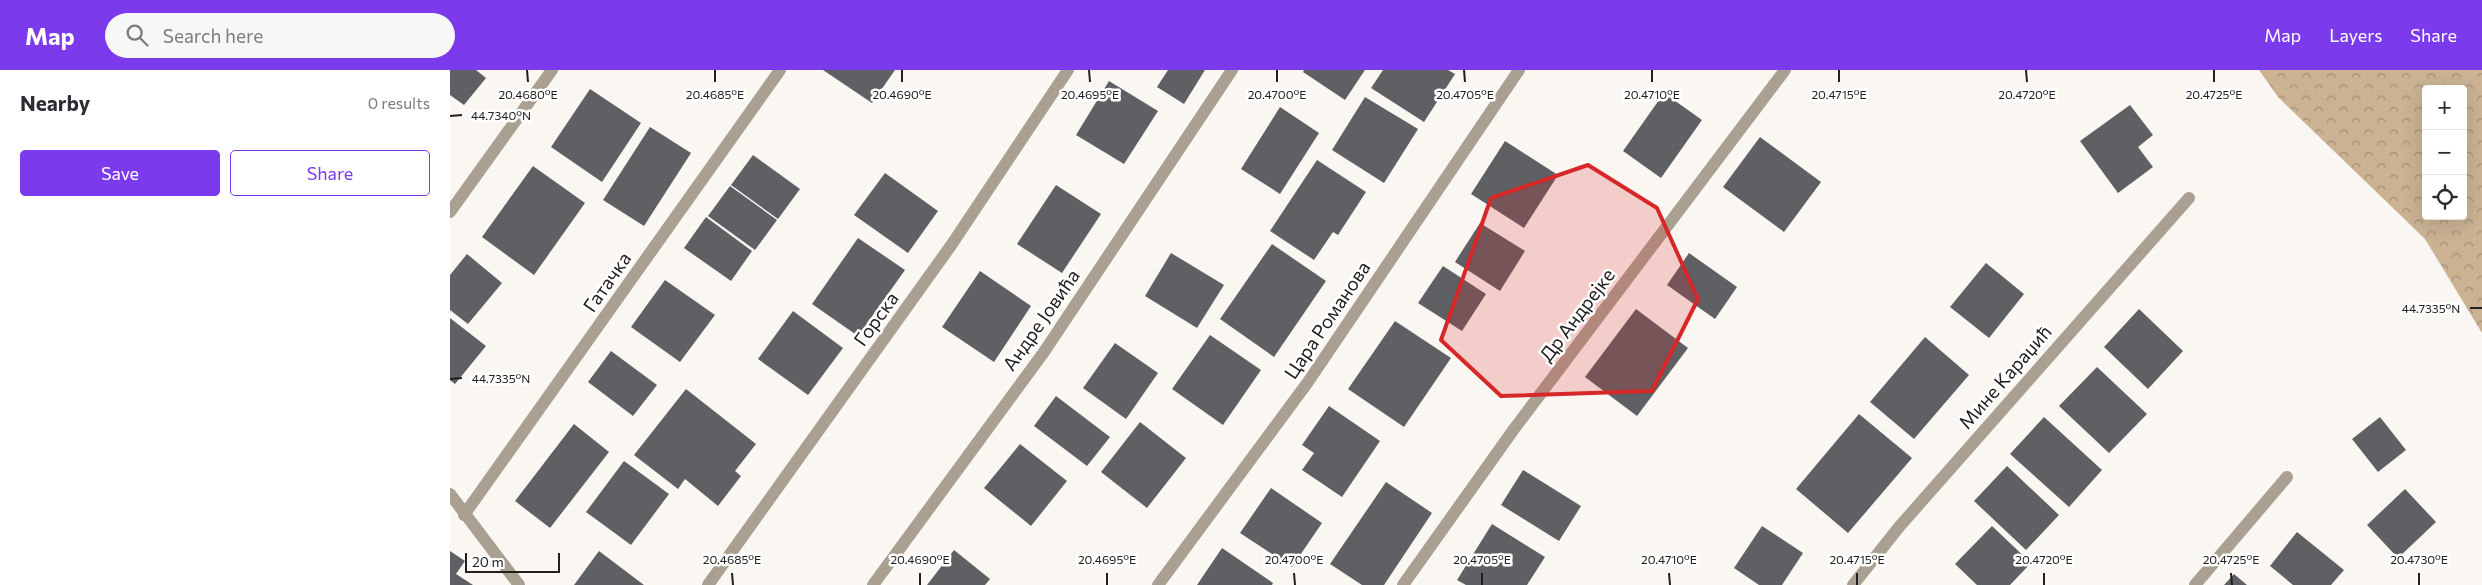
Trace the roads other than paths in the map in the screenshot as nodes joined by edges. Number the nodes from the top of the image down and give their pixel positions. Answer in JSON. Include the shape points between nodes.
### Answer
{"nodes":[{"id":1,"x":552,"y":70,"type":"edge"},
{"id":2,"x":780,"y":70,"type":"edge"},
{"id":3,"x":1068,"y":70,"type":"edge"},
{"id":4,"x":1232,"y":70,"type":"edge"},
{"id":5,"x":1519,"y":70,"type":"edge"},
{"id":6,"x":1785,"y":70,"type":"edge"},
{"id":7,"x":2189,"y":198,"type":"dead end"},
{"id":8,"x":450,"y":212,"type":"edge"},
{"id":9,"x":2287,"y":476,"type":"dead end"},
{"id":10,"x":450,"y":494,"type":"edge"},
{"id":11,"x":464,"y":516,"type":"junction"},
{"id":12,"x":519,"y":585,"type":"edge"},
{"id":13,"x":708,"y":585,"type":"edge"},
{"id":14,"x":873,"y":585,"type":"edge"},
{"id":15,"x":1158,"y":585,"type":"edge"},
{"id":16,"x":1403,"y":585,"type":"edge"},
{"id":17,"x":1853,"y":585,"type":"edge"},
{"id":18,"x":2195,"y":585,"type":"edge"}],
"edges":[{"from":1,"to":8,"type":"street"},
{"from":2,"to":11,"type":"street","name":"Гатачка"},
{"from":3,"to":13,"type":"street","name":"Горска","via":[[952,244]]},
{"from":4,"to":14,"type":"street","name":"Андре Јовића","via":[[1044,352]]},
{"from":5,"to":15,"type":"street","name":"Цара Романова","via":[[1308,382]]},
{"from":6,"to":16,"type":"street","name":"Др Андрејке","via":[[1514,429]]},
{"from":7,"to":17,"type":"street","name":"Мине Караџић","via":[[1899,527]]},
{"from":9,"to":18,"type":"street"},
{"from":10,"to":11,"type":"street"},
{"from":11,"to":12,"type":"street"}]}
